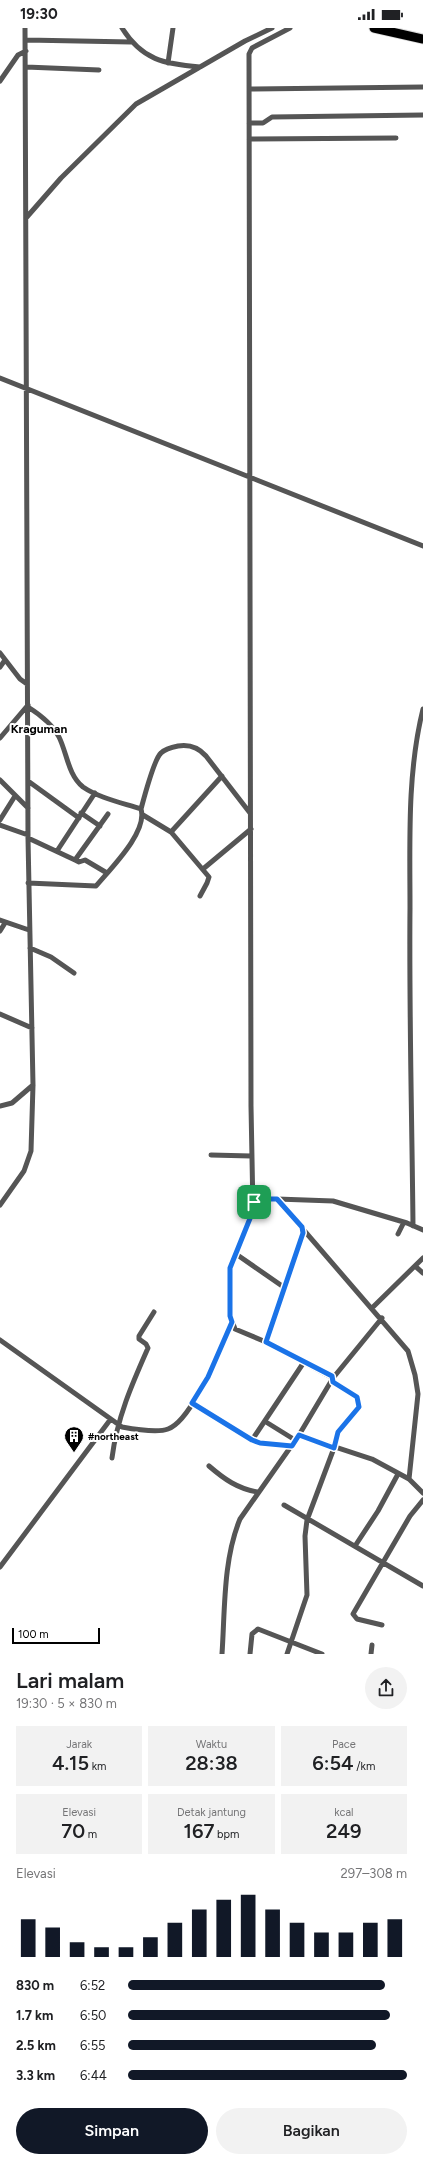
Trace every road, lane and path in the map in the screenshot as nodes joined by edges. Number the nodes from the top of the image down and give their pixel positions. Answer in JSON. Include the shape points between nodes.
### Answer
{"nodes":[{"id":1,"x":25,"y":28,"type":"edge"},
{"id":2,"x":122,"y":28,"type":"edge"},
{"id":3,"x":173,"y":28,"type":"edge"},
{"id":4,"x":272,"y":28,"type":"edge"},
{"id":5,"x":290,"y":28,"type":"edge"},
{"id":6,"x":374,"y":28,"type":"edge"},
{"id":7,"x":423,"y":39,"type":"edge"},
{"id":8,"x":26,"y":40,"type":"junction"},
{"id":9,"x":246,"y":41,"type":"junction"},
{"id":10,"x":131,"y":42,"type":"junction"},
{"id":11,"x":250,"y":50,"type":"junction"},
{"id":12,"x":26,"y":51,"type":"junction"},
{"id":13,"x":168,"y":63,"type":"junction"},
{"id":14,"x":26,"y":67,"type":"junction"},
{"id":15,"x":200,"y":67,"type":"junction"},
{"id":16,"x":98,"y":70,"type":"dead end"},
{"id":17,"x":0,"y":81,"type":"edge"},
{"id":18,"x":423,"y":87,"type":"edge"},
{"id":19,"x":250,"y":89,"type":"junction"},
{"id":20,"x":423,"y":115,"type":"edge"},
{"id":21,"x":250,"y":123,"type":"junction"},
{"id":22,"x":396,"y":138,"type":"dead end"},
{"id":23,"x":249,"y":139,"type":"junction"},
{"id":24,"x":26,"y":218,"type":"junction"},
{"id":25,"x":0,"y":378,"type":"edge"},
{"id":26,"x":26,"y":388,"type":"junction"},
{"id":27,"x":249,"y":476,"type":"junction"},
{"id":28,"x":423,"y":546,"type":"edge"},
{"id":29,"x":0,"y":653,"type":"edge"},
{"id":30,"x":5,"y":660,"type":"junction"},
{"id":31,"x":0,"y":667,"type":"edge"},
{"id":32,"x":27,"y":684,"type":"junction"},
{"id":33,"x":28,"y":706,"type":"junction"},
{"id":34,"x":423,"y":710,"type":"edge"},
{"id":35,"x":0,"y":738,"type":"edge"},
{"id":36,"x":222,"y":776,"type":"junction"},
{"id":37,"x":0,"y":780,"type":"edge"},
{"id":38,"x":28,"y":781,"type":"junction"},
{"id":39,"x":95,"y":793,"type":"junction"},
{"id":40,"x":15,"y":796,"type":"junction"},
{"id":41,"x":28,"y":808,"type":"junction"},
{"id":42,"x":141,"y":809,"type":"junction"},
{"id":43,"x":108,"y":814,"type":"dead end"},
{"id":44,"x":250,"y":814,"type":"junction"},
{"id":45,"x":80,"y":815,"type":"junction"},
{"id":46,"x":143,"y":815,"type":"junction"},
{"id":47,"x":0,"y":820,"type":"edge"},
{"id":48,"x":0,"y":825,"type":"edge"},
{"id":49,"x":100,"y":826,"type":"junction"},
{"id":50,"x":251,"y":829,"type":"junction"},
{"id":51,"x":171,"y":832,"type":"junction"},
{"id":52,"x":28,"y":837,"type":"junction"},
{"id":53,"x":57,"y":851,"type":"junction"},
{"id":54,"x":75,"y":860,"type":"junction"},
{"id":55,"x":203,"y":869,"type":"junction"},
{"id":56,"x":107,"y":873,"type":"junction"},
{"id":57,"x":28,"y":882,"type":"junction"},
{"id":58,"x":200,"y":896,"type":"dead end"},
{"id":59,"x":3,"y":922,"type":"edge"},
{"id":60,"x":0,"y":930,"type":"edge"},
{"id":61,"x":29,"y":930,"type":"junction"},
{"id":62,"x":30,"y":948,"type":"junction"},
{"id":63,"x":74,"y":973,"type":"dead end"},
{"id":64,"x":0,"y":1014,"type":"edge"},
{"id":65,"x":32,"y":1028,"type":"junction"},
{"id":66,"x":33,"y":1085,"type":"junction"},
{"id":67,"x":0,"y":1106,"type":"edge"},
{"id":68,"x":211,"y":1155,"type":"dead end"},
{"id":69,"x":251,"y":1156,"type":"junction"},
{"id":70,"x":277,"y":1199,"type":"junction"},
{"id":71,"x":254,"y":1202,"type":"junction"},
{"id":72,"x":0,"y":1205,"type":"edge"},
{"id":73,"x":404,"y":1222,"type":"junction"},
{"id":74,"x":413,"y":1226,"type":"junction"},
{"id":75,"x":302,"y":1227,"type":"junction"},
{"id":76,"x":423,"y":1230,"type":"edge"},
{"id":77,"x":398,"y":1234,"type":"dead end"},
{"id":78,"x":236,"y":1254,"type":"junction"},
{"id":79,"x":423,"y":1258,"type":"edge"},
{"id":80,"x":415,"y":1266,"type":"junction"},
{"id":81,"x":423,"y":1273,"type":"edge"},
{"id":82,"x":285,"y":1288,"type":"junction"},
{"id":83,"x":372,"y":1308,"type":"junction"},
{"id":84,"x":154,"y":1312,"type":"dead end"},
{"id":85,"x":382,"y":1318,"type":"junction"},
{"id":86,"x":232,"y":1322,"type":"junction"},
{"id":87,"x":0,"y":1340,"type":"edge"},
{"id":88,"x":266,"y":1342,"type":"junction"},
{"id":89,"x":304,"y":1362,"type":"junction"},
{"id":90,"x":333,"y":1380,"type":"junction"},
{"id":91,"x":192,"y":1403,"type":"junction"},
{"id":92,"x":110,"y":1420,"type":"junction"},
{"id":93,"x":266,"y":1422,"type":"junction"},
{"id":94,"x":117,"y":1424,"type":"junction"},
{"id":95,"x":299,"y":1435,"type":"junction"},
{"id":96,"x":252,"y":1440,"type":"junction"},
{"id":97,"x":295,"y":1440,"type":"junction"},
{"id":98,"x":292,"y":1446,"type":"junction"},
{"id":99,"x":334,"y":1448,"type":"junction"},
{"id":100,"x":112,"y":1458,"type":"dead end"},
{"id":101,"x":209,"y":1466,"type":"dead end"},
{"id":102,"x":398,"y":1474,"type":"junction"},
{"id":103,"x":410,"y":1479,"type":"junction"},
{"id":104,"x":258,"y":1492,"type":"junction"},
{"id":105,"x":423,"y":1493,"type":"edge"},
{"id":106,"x":423,"y":1500,"type":"edge"},
{"id":107,"x":284,"y":1505,"type":"dead end"},
{"id":108,"x":307,"y":1520,"type":"junction"},
{"id":109,"x":355,"y":1546,"type":"junction"},
{"id":110,"x":383,"y":1562,"type":"junction"},
{"id":111,"x":0,"y":1567,"type":"edge"},
{"id":112,"x":423,"y":1586,"type":"edge"},
{"id":113,"x":382,"y":1625,"type":"dead end"},
{"id":114,"x":291,"y":1641,"type":"junction"},
{"id":115,"x":372,"y":1645,"type":"dead end"},
{"id":116,"x":222,"y":1654,"type":"edge"},
{"id":117,"x":250,"y":1654,"type":"edge"},
{"id":118,"x":287,"y":1654,"type":"edge"},
{"id":119,"x":322,"y":1654,"type":"edge"},
{"id":120,"x":371,"y":1654,"type":"edge"}],
"edges":[{"from":1,"to":8,"type":"street"},
{"from":2,"to":10,"type":"street"},
{"from":3,"to":13,"type":"street"},
{"from":4,"to":9,"type":"street"},
{"from":5,"to":11,"type":"street"},
{"from":6,"to":7,"type":"highway"},
{"from":8,"to":10,"type":"street"},
{"from":8,"to":12,"type":"street"},
{"from":9,"to":11,"type":"street"},
{"from":9,"to":15,"type":"street"},
{"from":10,"to":13,"type":"street","via":[[156,60]]},
{"from":11,"to":19,"type":"street"},
{"from":12,"to":14,"type":"street"},
{"from":12,"to":17,"type":"street","via":[[18,55]]},
{"from":13,"to":15,"type":"street"},
{"from":14,"to":16,"type":"street"},
{"from":14,"to":24,"type":"street"},
{"from":15,"to":24,"type":"street","via":[[136,104],[61,178]]},
{"from":18,"to":19,"type":"street"},
{"from":19,"to":21,"type":"street"},
{"from":20,"to":21,"type":"street","via":[[272,116],[263,123]]},
{"from":21,"to":23,"type":"street"},
{"from":22,"to":23,"type":"street"},
{"from":23,"to":27,"type":"street"},
{"from":24,"to":26,"type":"street"},
{"from":25,"to":26,"type":"street"},
{"from":26,"to":27,"type":"street"},
{"from":26,"to":32,"type":"street"},
{"from":27,"to":28,"type":"street"},
{"from":27,"to":44,"type":"street"},
{"from":29,"to":30,"type":"street"},
{"from":30,"to":31,"type":"street"},
{"from":30,"to":32,"type":"street"},
{"from":32,"to":33,"type":"street"},
{"from":33,"to":35,"type":"street"},
{"from":33,"to":38,"type":"street"},
{"from":33,"to":39,"type":"street","via":[[59,736],[76,779],[83,787]]},
{"from":34,"to":74,"type":"street","via":[[417,733],[410,823]]},
{"from":36,"to":42,"type":"street","via":[[200,750],[193,746],[169,748],[158,756]]},
{"from":36,"to":44,"type":"street"},
{"from":36,"to":51,"type":"street"},
{"from":37,"to":40,"type":"street"},
{"from":38,"to":41,"type":"street"},
{"from":38,"to":45,"type":"street"},
{"from":39,"to":42,"type":"street"},
{"from":39,"to":45,"type":"street"},
{"from":40,"to":41,"type":"street"},
{"from":40,"to":47,"type":"street"},
{"from":41,"to":52,"type":"street"},
{"from":42,"to":46,"type":"street"},
{"from":43,"to":49,"type":"street"},
{"from":44,"to":50,"type":"street"},
{"from":45,"to":49,"type":"street"},
{"from":45,"to":53,"type":"street"},
{"from":46,"to":51,"type":"street"},
{"from":46,"to":56,"type":"street","via":[[124,856]]},
{"from":48,"to":52,"type":"street"},
{"from":49,"to":54,"type":"street"},
{"from":50,"to":55,"type":"street"},
{"from":50,"to":69,"type":"street"},
{"from":51,"to":55,"type":"street"},
{"from":52,"to":53,"type":"street"},
{"from":52,"to":57,"type":"street"},
{"from":53,"to":54,"type":"street"},
{"from":54,"to":56,"type":"street","via":[[85,860]]},
{"from":55,"to":58,"type":"street","via":[[209,879]]},
{"from":56,"to":57,"type":"street","via":[[96,886]]},
{"from":57,"to":61,"type":"street"},
{"from":59,"to":60,"type":"street"},
{"from":59,"to":61,"type":"street"},
{"from":61,"to":62,"type":"street"},
{"from":62,"to":63,"type":"street","via":[[51,957]]},
{"from":62,"to":65,"type":"street"},
{"from":64,"to":65,"type":"street"},
{"from":65,"to":66,"type":"street"},
{"from":66,"to":67,"type":"street","via":[[12,1103]]},
{"from":66,"to":72,"type":"street","via":[[31,1151],[24,1171]]},
{"from":68,"to":69,"type":"street"},
{"from":69,"to":71,"type":"street"},
{"from":70,"to":71,"type":"street"},
{"from":70,"to":73,"type":"street","via":[[325,1199]]},
{"from":70,"to":75,"type":"street"},
{"from":71,"to":78,"type":"street"},
{"from":73,"to":74,"type":"street"},
{"from":73,"to":77,"type":"street"},
{"from":74,"to":76,"type":"street"},
{"from":75,"to":82,"type":"street","via":[[303,1233]]},
{"from":75,"to":83,"type":"street"},
{"from":78,"to":82,"type":"street"},
{"from":78,"to":86,"type":"street","via":[[230,1268]]},
{"from":79,"to":80,"type":"street"},
{"from":80,"to":81,"type":"street"},
{"from":80,"to":83,"type":"street"},
{"from":82,"to":88,"type":"street"},
{"from":83,"to":85,"type":"street"},
{"from":84,"to":94,"type":"street","via":[[139,1336],[148,1348]]},
{"from":85,"to":90,"type":"street"},
{"from":85,"to":103,"type":"street","via":[[408,1351],[415,1375],[418,1394]]},
{"from":86,"to":88,"type":"street","via":[[235,1329]]},
{"from":86,"to":91,"type":"street","via":[[208,1377]]},
{"from":87,"to":92,"type":"street"},
{"from":88,"to":89,"type":"street"},
{"from":89,"to":90,"type":"street"},
{"from":89,"to":93,"type":"street"},
{"from":90,"to":95,"type":"street"},
{"from":90,"to":99,"type":"street","via":[[354,1394],[360,1404],[338,1432]]},
{"from":91,"to":94,"type":"street","via":[[176,1425],[167,1430],[136,1430]]},
{"from":91,"to":96,"type":"street"},
{"from":92,"to":94,"type":"street"},
{"from":92,"to":111,"type":"street"},
{"from":93,"to":96,"type":"street"},
{"from":93,"to":97,"type":"street"},
{"from":94,"to":100,"type":"street"},
{"from":95,"to":97,"type":"street"},
{"from":95,"to":99,"type":"street"},
{"from":96,"to":98,"type":"street"},
{"from":97,"to":98,"type":"street"},
{"from":98,"to":104,"type":"street"},
{"from":99,"to":102,"type":"street","via":[[352,1451],[372,1459]]},
{"from":99,"to":108,"type":"street"},
{"from":101,"to":104,"type":"street","via":[[233,1484],[245,1490]]},
{"from":102,"to":103,"type":"street"},
{"from":102,"to":109,"type":"street"},
{"from":103,"to":105,"type":"street"},
{"from":104,"to":116,"type":"street","via":[[240,1519],[234,1534],[227,1580]]},
{"from":106,"to":110,"type":"street","via":[[410,1516]]},
{"from":107,"to":108,"type":"street"},
{"from":108,"to":109,"type":"street"},
{"from":108,"to":114,"type":"street","via":[[307,1595]]},
{"from":109,"to":110,"type":"street"},
{"from":110,"to":112,"type":"street"},
{"from":110,"to":113,"type":"street","via":[[354,1614],[357,1619]]},
{"from":114,"to":117,"type":"street","via":[[258,1629],[252,1634]]},
{"from":114,"to":118,"type":"street"},
{"from":114,"to":119,"type":"street"},
{"from":115,"to":120,"type":"street"}]}
